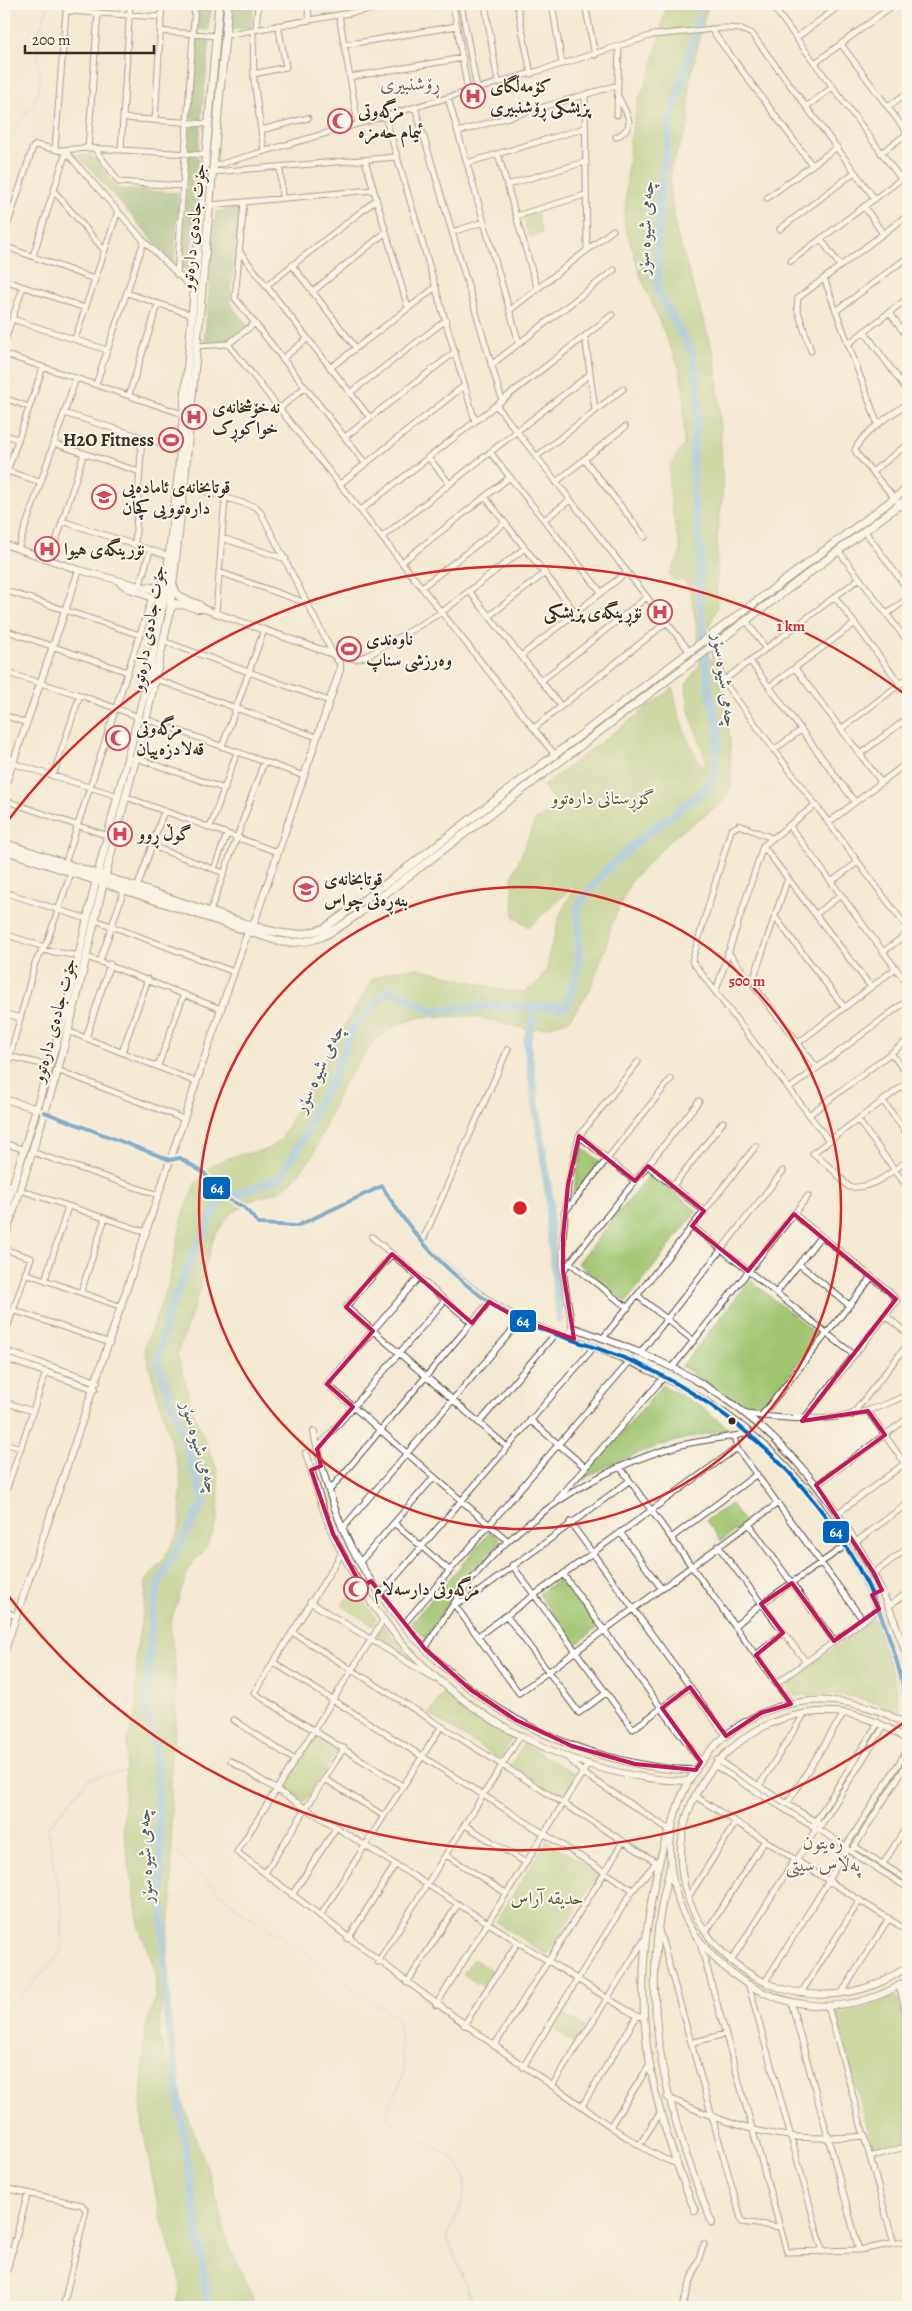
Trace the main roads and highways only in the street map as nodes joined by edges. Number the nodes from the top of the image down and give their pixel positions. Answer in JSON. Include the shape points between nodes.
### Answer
{"nodes":[{"id":1,"x":220,"y":4,"type":"edge"},
{"id":2,"x":228,"y":4,"type":"edge"},
{"id":3,"x":210,"y":206,"type":"junction"},
{"id":4,"x":202,"y":207,"type":"junction"},
{"id":5,"x":908,"y":488,"type":"edge"},
{"id":6,"x":908,"y":498,"type":"edge"},
{"id":7,"x":898,"y":501,"type":"junction"},
{"id":8,"x":171,"y":574,"type":"junction"},
{"id":9,"x":168,"y":597,"type":"junction"},
{"id":10,"x":169,"y":616,"type":"junction"},
{"id":11,"x":160,"y":621,"type":"junction"},
{"id":12,"x":143,"y":718,"type":"junction"},
{"id":13,"x":485,"y":813,"type":"junction"},
{"id":14,"x":4,"y":843,"type":"edge"},
{"id":15,"x":4,"y":850,"type":"edge"},
{"id":16,"x":100,"y":879,"type":"junction"},
{"id":17,"x":250,"y":929,"type":"junction"},
{"id":18,"x":83,"y":957,"type":"junction"},
{"id":19,"x":41,"y":1111,"type":"junction"},
{"id":20,"x":16,"y":1188,"type":"junction"},
{"id":21,"x":4,"y":1215,"type":"edge"},
{"id":22,"x":4,"y":1240,"type":"edge"}],
"edges":[{"from":1,"to":4,"type":"main road","name":"جۆت جادەی دارەتوو"},
{"from":2,"to":3,"type":"main road","name":"جۆت جادەی دارەتوو"},
{"from":3,"to":4,"type":"main road"},
{"from":3,"to":8,"type":"main road","name":"جۆت جادەی دارەتوو","via":[[184,485]]},
{"from":4,"to":8,"type":"main road","name":"جۆت جادەی دارەتوو","via":[[169,556]]},
{"from":5,"to":7,"type":"main road"},
{"from":6,"to":7,"type":"main road"},
{"from":7,"to":13,"type":"main road","via":[[696,659]]},
{"from":7,"to":13,"type":"main road","via":[[697,646],[555,754]]},
{"from":8,"to":9,"type":"main road","name":"جۆت جادەی دارەتوو"},
{"from":8,"to":10,"type":"main road","via":[[174,590],[183,602],[172,606]]},
{"from":8,"to":11,"type":"main road","via":[[161,587],[143,589],[160,603]]},
{"from":9,"to":10,"type":"main road","name":"جۆت جادەی دارەتوو"},
{"from":9,"to":11,"type":"main road","name":"جۆت جادەی دارەتوو"},
{"from":10,"to":12,"type":"main road","name":"جۆت جادەی دارەتوو","via":[[156,680]]},
{"from":11,"to":12,"type":"main road","name":"جۆت جادەی دارەتوو"},
{"from":12,"to":16,"type":"main road","name":"جۆت جادەی دارەتوو","via":[[118,796]]},
{"from":12,"to":16,"type":"main road","name":"جۆت جادەی دارەتوو","via":[[126,798]]},
{"from":13,"to":17,"type":"main road","via":[[324,928],[293,936]]},
{"from":14,"to":16,"type":"main road"},
{"from":15,"to":16,"type":"main road","via":[[71,873]]},
{"from":16,"to":17,"type":"main road","via":[[124,890]]},
{"from":16,"to":17,"type":"main road","via":[[210,912]]},
{"from":16,"to":18,"type":"main road","name":"جۆت جادەی دارەتوو","via":[[87,919]]},
{"from":16,"to":18,"type":"main road","name":"جۆت جادەی دارەتوو","via":[[96,920]]},
{"from":18,"to":19,"type":"main road","name":"جۆت جادەی دارەتوو","via":[[50,1066]]},
{"from":18,"to":19,"type":"main road","name":"جۆت جادەی دارەتوو","via":[[68,1031]]},
{"from":19,"to":20,"type":"main road","name":"جۆت جادەی دارەتوو"},
{"from":20,"to":21,"type":"main road","name":"جۆت جادەی دارەتوو"},
{"from":20,"to":22,"type":"main road","name":"جۆت جادەی دارەتوو"}]}
